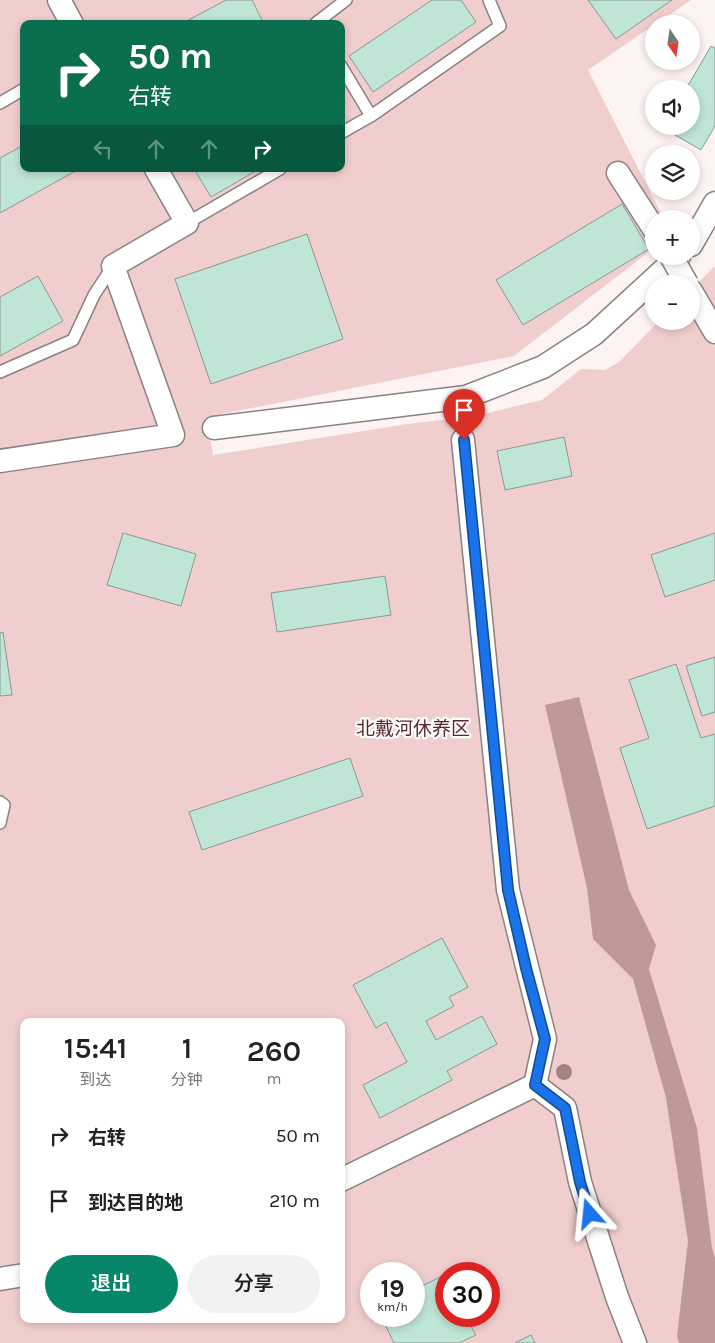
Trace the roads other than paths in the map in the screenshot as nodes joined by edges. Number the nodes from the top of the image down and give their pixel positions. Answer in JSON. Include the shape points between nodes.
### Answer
{"nodes":[{"id":1,"x":59,"y":0,"type":"edge"},
{"id":2,"x":346,"y":0,"type":"edge"},
{"id":3,"x":489,"y":0,"type":"edge"},
{"id":4,"x":70,"y":20,"type":"edge"},
{"id":5,"x":319,"y":20,"type":"edge"},
{"id":6,"x":345,"y":73,"type":"edge"},
{"id":7,"x":20,"y":91,"type":"edge"},
{"id":8,"x":0,"y":103,"type":"edge"},
{"id":9,"x":371,"y":116,"type":"junction"},
{"id":10,"x":345,"y":131,"type":"edge"},
{"id":11,"x":158,"y":172,"type":"edge"},
{"id":12,"x":275,"y":172,"type":"edge"},
{"id":13,"x":618,"y":173,"type":"dead end"},
{"id":14,"x":715,"y":203,"type":"edge"},
{"id":15,"x":645,"y":215,"type":"edge"},
{"id":16,"x":187,"y":223,"type":"junction"},
{"id":17,"x":700,"y":229,"type":"edge"},
{"id":18,"x":669,"y":265,"type":"edge"},
{"id":19,"x":113,"y":266,"type":"junction"},
{"id":20,"x":700,"y":306,"type":"edge"},
{"id":21,"x":715,"y":332,"type":"edge"},
{"id":22,"x":0,"y":372,"type":"edge"},
{"id":23,"x":214,"y":428,"type":"dead end"},
{"id":24,"x":464,"y":440,"type":"dead end"},
{"id":25,"x":0,"y":461,"type":"edge"},
{"id":26,"x":0,"y":802,"type":"edge"},
{"id":27,"x":0,"y":823,"type":"edge"},
{"id":28,"x":535,"y":1085,"type":"junction"},
{"id":29,"x":345,"y":1178,"type":"edge"},
{"id":30,"x":20,"y":1276,"type":"edge"},
{"id":31,"x":0,"y":1279,"type":"edge"},
{"id":32,"x":635,"y":1343,"type":"edge"}],
"edges":[{"from":1,"to":4,"type":"street"},
{"from":2,"to":5,"type":"lane"},
{"from":3,"to":9,"type":"lane","via":[[500,26]]},
{"from":6,"to":9,"type":"lane"},
{"from":7,"to":8,"type":"lane"},
{"from":9,"to":10,"type":"lane"},
{"from":11,"to":16,"type":"street"},
{"from":12,"to":16,"type":"lane"},
{"from":13,"to":15,"type":"street"},
{"from":14,"to":17,"type":"street"},
{"from":16,"to":19,"type":"street"},
{"from":18,"to":23,"type":"street","via":[[594,334],[543,367],[466,397]]},
{"from":19,"to":22,"type":"lane","via":[[94,295],[73,340]]},
{"from":19,"to":25,"type":"street","via":[[173,436]]},
{"from":20,"to":21,"type":"street"},
{"from":24,"to":28,"type":"street","via":[[508,890],[545,1039]]},
{"from":26,"to":27,"type":"lane","via":[[4,805]]},
{"from":28,"to":29,"type":"street"},
{"from":28,"to":32,"type":"street","via":[[565,1108],[580,1182]]},
{"from":30,"to":31,"type":"street"}]}
